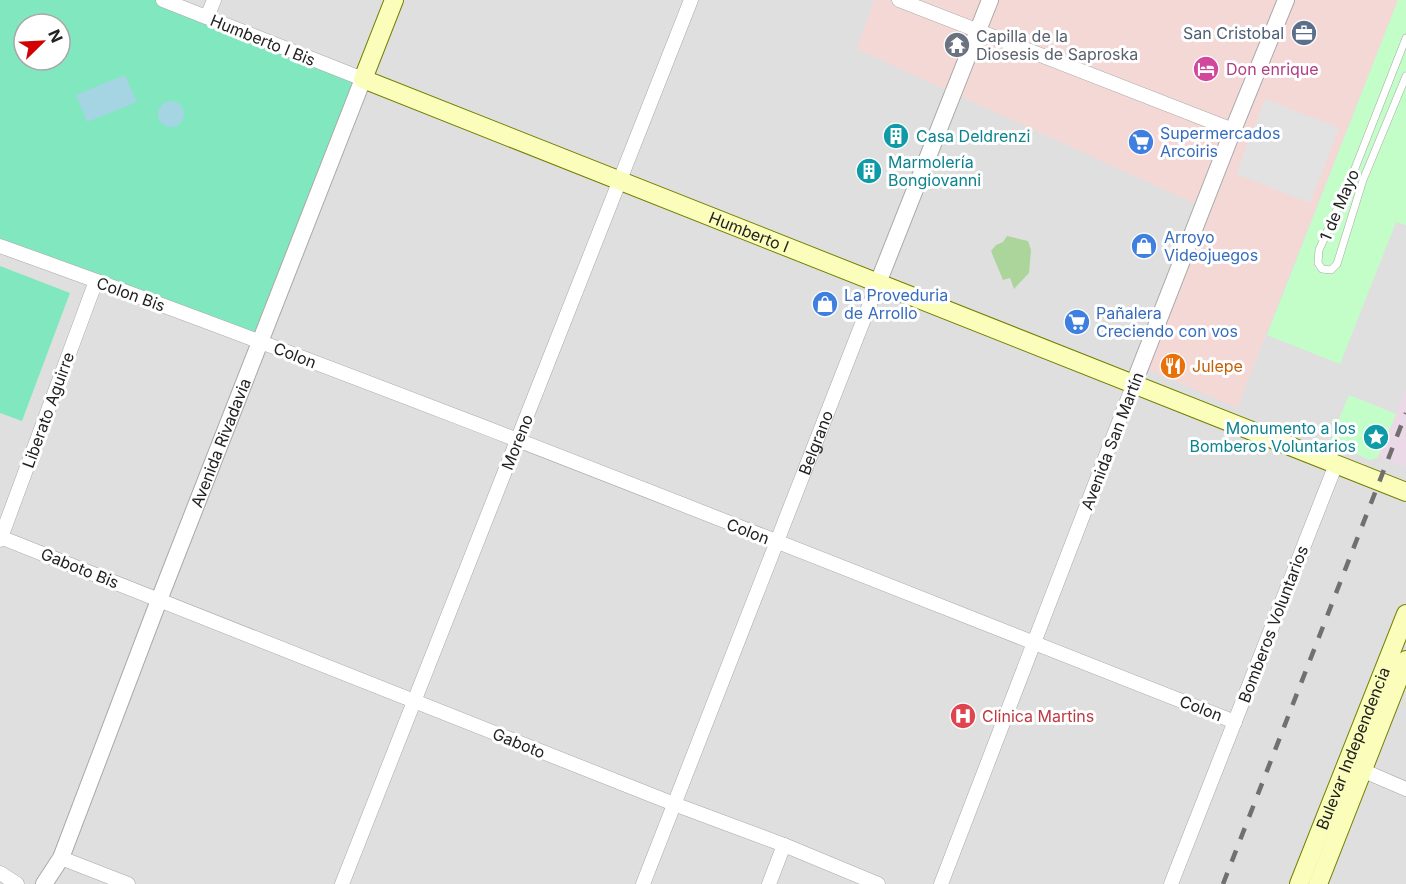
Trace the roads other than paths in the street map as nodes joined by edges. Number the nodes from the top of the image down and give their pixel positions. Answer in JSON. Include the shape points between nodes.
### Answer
{"nodes":[{"id":1,"x":163,"y":0,"type":"edge"},
{"id":2,"x":214,"y":0,"type":"edge"},
{"id":3,"x":394,"y":0,"type":"edge"},
{"id":4,"x":691,"y":0,"type":"edge"},
{"id":5,"x":899,"y":0,"type":"edge"},
{"id":6,"x":990,"y":0,"type":"edge"},
{"id":7,"x":1286,"y":0,"type":"edge"},
{"id":8,"x":207,"y":17,"type":"junction"},
{"id":9,"x":977,"y":31,"type":"junction"},
{"id":10,"x":1406,"y":38,"type":"edge"},
{"id":11,"x":1406,"y":76,"type":"edge"},
{"id":12,"x":363,"y":79,"type":"junction"},
{"id":13,"x":1233,"y":130,"type":"junction"},
{"id":14,"x":620,"y":181,"type":"junction"},
{"id":15,"x":0,"y":246,"type":"edge"},
{"id":16,"x":96,"y":281,"type":"junction"},
{"id":17,"x":878,"y":283,"type":"junction"},
{"id":18,"x":261,"y":342,"type":"junction"},
{"id":19,"x":1134,"y":384,"type":"junction"},
{"id":20,"x":518,"y":441,"type":"junction"},
{"id":21,"x":1336,"y":464,"type":"junction"},
{"id":22,"x":1406,"y":492,"type":"edge"},
{"id":23,"x":0,"y":538,"type":"edge"},
{"id":24,"x":777,"y":542,"type":"junction"},
{"id":25,"x":159,"y":600,"type":"junction"},
{"id":26,"x":1406,"y":614,"type":"edge"},
{"id":27,"x":1035,"y":643,"type":"junction"},
{"id":28,"x":1406,"y":660,"type":"edge"},
{"id":29,"x":413,"y":701,"type":"junction"},
{"id":30,"x":1235,"y":722,"type":"junction"},
{"id":31,"x":1355,"y":767,"type":"junction"},
{"id":32,"x":1406,"y":789,"type":"edge"},
{"id":33,"x":674,"y":804,"type":"junction"},
{"id":34,"x":784,"y":845,"type":"junction"},
{"id":35,"x":61,"y":858,"type":"junction"},
{"id":36,"x":0,"y":873,"type":"edge"},
{"id":37,"x":17,"y":884,"type":"edge"},
{"id":38,"x":44,"y":884,"type":"edge"},
{"id":39,"x":128,"y":884,"type":"edge"},
{"id":40,"x":342,"y":884,"type":"edge"},
{"id":41,"x":643,"y":884,"type":"edge"},
{"id":42,"x":769,"y":884,"type":"edge"},
{"id":43,"x":878,"y":884,"type":"edge"},
{"id":44,"x":941,"y":884,"type":"edge"},
{"id":45,"x":1171,"y":884,"type":"edge"},
{"id":46,"x":1299,"y":884,"type":"edge"},
{"id":47,"x":1318,"y":884,"type":"edge"}],
"edges":[{"from":1,"to":8,"type":"street","name":"Humberto I Bis"},
{"from":2,"to":8,"type":"street"},
{"from":3,"to":12,"type":"main road","name":"Avenida Rivadavia"},
{"from":4,"to":14,"type":"street","name":"Moreno"},
{"from":5,"to":9,"type":"street"},
{"from":6,"to":9,"type":"street","name":"Belgrano"},
{"from":7,"to":13,"type":"street","name":"Avenida San Martín"},
{"from":8,"to":12,"type":"street","name":"Humberto I Bis"},
{"from":9,"to":13,"type":"street"},
{"from":9,"to":17,"type":"street","name":"Belgrano"},
{"from":10,"to":11,"type":"lane","name":"1 de Mayo","via":[[1319,250],[1318,263],[1322,269],[1331,270],[1337,264],[1363,180]]},
{"from":12,"to":14,"type":"main road","name":"Humberto I"},
{"from":12,"to":18,"type":"street","name":"Avenida Rivadavia"},
{"from":13,"to":19,"type":"street","name":"Avenida San Martín"},
{"from":14,"to":17,"type":"main road","name":"Humberto I"},
{"from":14,"to":20,"type":"street","name":"Moreno"},
{"from":15,"to":16,"type":"street","name":"Colon Bis"},
{"from":16,"to":18,"type":"street","name":"Colon Bis"},
{"from":16,"to":23,"type":"street","name":"Liberato Aguirre"},
{"from":17,"to":19,"type":"main road","name":"Humberto I"},
{"from":17,"to":24,"type":"street","name":"Belgrano"},
{"from":18,"to":20,"type":"street","name":"Colon"},
{"from":18,"to":25,"type":"street","name":"Avenida Rivadavia"},
{"from":19,"to":21,"type":"main road","name":"Humberto I"},
{"from":19,"to":27,"type":"street","name":"Avenida San Martín"},
{"from":20,"to":24,"type":"street","name":"Colon"},
{"from":20,"to":29,"type":"street","name":"Moreno"},
{"from":21,"to":22,"type":"main road","name":"Humberto I"},
{"from":21,"to":30,"type":"street","name":"Bomberos Voluntarios"},
{"from":23,"to":25,"type":"street","name":"Gaboto Bis"},
{"from":24,"to":27,"type":"street","name":"Colon"},
{"from":24,"to":33,"type":"street","name":"Belgrano"},
{"from":25,"to":29,"type":"street","name":"Gaboto"},
{"from":25,"to":35,"type":"street","name":"Avenida Rivadavia"},
{"from":26,"to":31,"type":"main road","name":"Bulevar Independencia"},
{"from":27,"to":30,"type":"street","name":"Colon"},
{"from":27,"to":44,"type":"street","name":"Avenida San Martín"},
{"from":28,"to":31,"type":"main road","name":"Bulevar Independencia"},
{"from":29,"to":33,"type":"street","name":"Gaboto"},
{"from":29,"to":40,"type":"street","name":"Moreno"},
{"from":30,"to":45,"type":"street","name":"Bomberos Voluntarios"},
{"from":31,"to":32,"type":"street"},
{"from":31,"to":46,"type":"main road","name":"Bulevar Independencia"},
{"from":31,"to":47,"type":"main road","name":"Bulevar Independencia"},
{"from":33,"to":34,"type":"street","name":"Gaboto"},
{"from":33,"to":41,"type":"street","name":"Belgrano"},
{"from":34,"to":42,"type":"street"},
{"from":34,"to":43,"type":"street","name":"Gaboto"},
{"from":35,"to":38,"type":"street","name":"Avenida Rivadavia"},
{"from":35,"to":39,"type":"street"},
{"from":36,"to":37,"type":"street"}]}
